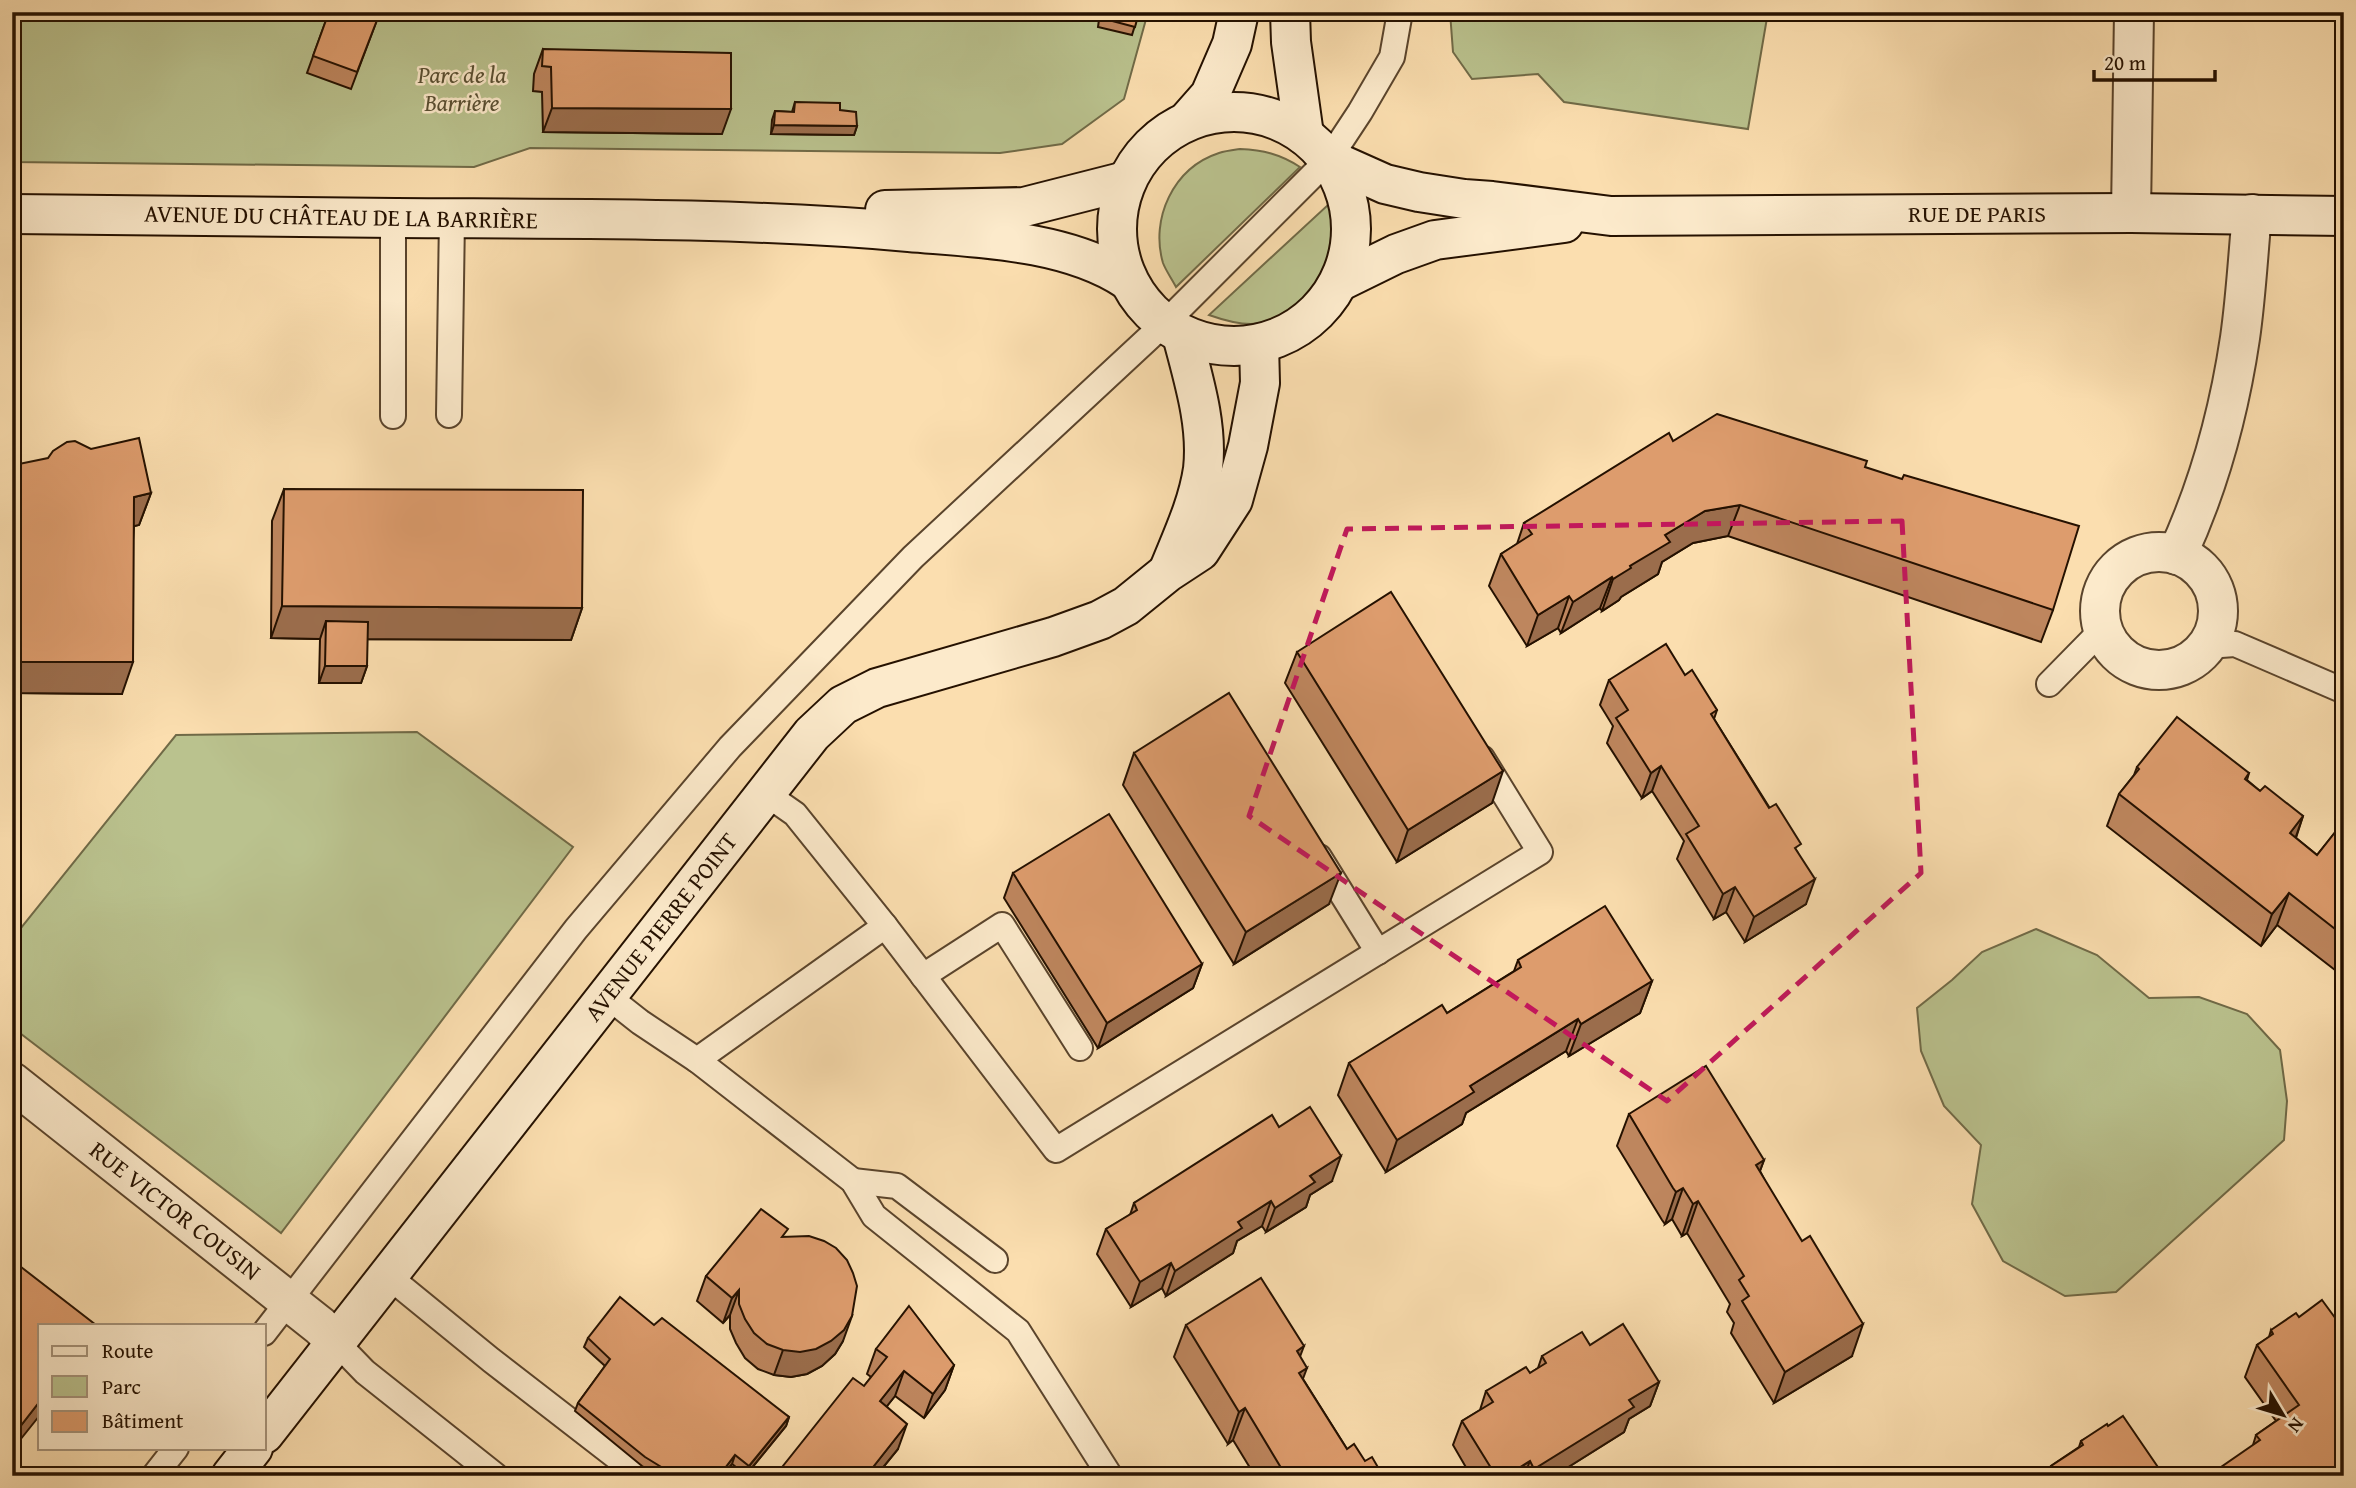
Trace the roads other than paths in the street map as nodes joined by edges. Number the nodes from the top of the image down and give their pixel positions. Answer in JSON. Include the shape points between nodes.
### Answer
{"nodes":[{"id":1,"x":1239,"y":12,"type":"edge"},
{"id":2,"x":1290,"y":12,"type":"edge"},
{"id":3,"x":1400,"y":12,"type":"edge"},
{"id":4,"x":2134,"y":12,"type":"edge"},
{"id":5,"x":1188,"y":120,"type":"junction"},
{"id":6,"x":1316,"y":147,"type":"junction"},
{"id":7,"x":1126,"y":181,"type":"junction"},
{"id":8,"x":2131,"y":213,"type":"junction"},
{"id":9,"x":12,"y":214,"type":"edge"},
{"id":10,"x":2252,"y":214,"type":"junction"},
{"id":11,"x":1611,"y":216,"type":"junction"},
{"id":12,"x":2344,"y":216,"type":"edge"},
{"id":13,"x":393,"y":218,"type":"junction"},
{"id":14,"x":452,"y":218,"type":"junction"},
{"id":15,"x":670,"y":220,"type":"junction"},
{"id":16,"x":1127,"y":281,"type":"junction"},
{"id":17,"x":1339,"y":282,"type":"junction"},
{"id":18,"x":1174,"y":329,"type":"junction"},
{"id":19,"x":1259,"y":344,"type":"junction"},
{"id":20,"x":449,"y":415,"type":"dead end"},
{"id":21,"x":393,"y":416,"type":"dead end"},
{"id":22,"x":2177,"y":555,"type":"junction"},
{"id":23,"x":1168,"y":572,"type":"junction"},
{"id":24,"x":2102,"y":630,"type":"junction"},
{"id":25,"x":2207,"y":646,"type":"junction"},
{"id":26,"x":2049,"y":684,"type":"dead end"},
{"id":27,"x":2344,"y":691,"type":"edge"},
{"id":28,"x":1468,"y":735,"type":"edge"},
{"id":29,"x":765,"y":793,"type":"junction"},
{"id":30,"x":1306,"y":837,"type":"edge"},
{"id":31,"x":885,"y":926,"type":"junction"},
{"id":32,"x":1378,"y":952,"type":"junction"},
{"id":33,"x":923,"y":976,"type":"junction"},
{"id":34,"x":607,"y":996,"type":"junction"},
{"id":35,"x":1080,"y":1048,"type":"dead end"},
{"id":36,"x":697,"y":1060,"type":"junction"},
{"id":37,"x":12,"y":1083,"type":"edge"},
{"id":38,"x":853,"y":1181,"type":"junction"},
{"id":39,"x":995,"y":1260,"type":"dead end"},
{"id":40,"x":388,"y":1276,"type":"junction"},
{"id":41,"x":289,"y":1301,"type":"junction"},
{"id":42,"x":266,"y":1331,"type":"edge"},
{"id":43,"x":336,"y":1342,"type":"junction"},
{"id":44,"x":266,"y":1431,"type":"edge"},
{"id":45,"x":174,"y":1450,"type":"edge"},
{"id":46,"x":251,"y":1450,"type":"edge"},
{"id":47,"x":154,"y":1476,"type":"edge"},
{"id":48,"x":231,"y":1476,"type":"edge"},
{"id":49,"x":496,"y":1476,"type":"edge"},
{"id":50,"x":641,"y":1476,"type":"edge"},
{"id":51,"x":1110,"y":1476,"type":"edge"}],
"edges":[{"from":1,"to":5,"type":"street","via":[[1232,44],[1210,94]]},
{"from":2,"to":6,"type":"street","via":[[1291,42]]},
{"from":3,"to":6,"type":"lane","via":[[1392,57],[1360,112]]},
{"from":4,"to":8,"type":"street"},
{"from":5,"to":6,"type":"street","name":"RUE DE PARIS","via":[[1222,112],[1249,112],[1275,119]]},
{"from":5,"to":7,"type":"street","via":[[1151,144]]},
{"from":6,"to":11,"type":"street","name":"RUE DE PARIS","via":[[1385,184],[1419,192]]},
{"from":6,"to":17,"type":"street","via":[[1345,192],[1351,240]]},
{"from":6,"to":18,"type":"lane"},
{"from":7,"to":15,"type":"street","name":"AVENUE DU CHÂTEAU DE LA BARRIÈRE","via":[[1024,207]]},
{"from":7,"to":16,"type":"street","via":[[1116,233]]},
{"from":8,"to":10,"type":"street","name":"RUE DE PARIS"},
{"from":8,"to":11,"type":"street","name":"RUE DE PARIS"},
{"from":9,"to":13,"type":"street","name":"AVENUE DU CHÂTEAU DE LA BARRIÈRE"},
{"from":10,"to":12,"type":"street","name":"RUE DE PARIS"},
{"from":10,"to":22,"type":"street","via":[[2240,337],[2222,432]]},
{"from":11,"to":17,"type":"street","name":"RUE DE PARIS","via":[[1435,240]]},
{"from":13,"to":14,"type":"street","name":"AVENUE DU CHÂTEAU DE LA BARRIÈRE"},
{"from":13,"to":21,"type":"lane"},
{"from":14,"to":15,"type":"street","name":"AVENUE DU CHÂTEAU DE LA BARRIÈRE"},
{"from":14,"to":20,"type":"lane"},
{"from":15,"to":16,"type":"street","name":"AVENUE DU CHÂTEAU DE LA BARRIÈRE","via":[[834,225],[999,240],[1105,266]]},
{"from":16,"to":18,"type":"street"},
{"from":17,"to":19,"type":"street","via":[[1306,322],[1285,336]]},
{"from":18,"to":19,"type":"street","via":[[1223,346]]},
{"from":18,"to":23,"type":"street","via":[[1196,390],[1204,439],[1196,499]]},
{"from":18,"to":41,"type":"lane","via":[[913,557],[730,747],[576,929]]},
{"from":19,"to":23,"type":"street","name":"AVENUE PIERRE POINT","via":[[1260,383],[1233,500],[1200,551]]},
{"from":22,"to":24,"type":"street","via":[[2159,552],[2123,563],[2102,593]]},
{"from":22,"to":25,"type":"street","via":[[2194,563],[2216,592],[2216,629]]},
{"from":23,"to":29,"type":"street","name":"AVENUE PIERRE POINT","via":[[1126,606],[1100,620],[877,688],[843,705],[812,734]]},
{"from":24,"to":25,"type":"street","via":[[2124,660],[2159,671],[2177,668]]},
{"from":24,"to":26,"type":"lane"},
{"from":25,"to":27,"type":"lane","via":[[2235,644]]},
{"from":28,"to":32,"type":"lane","via":[[1540,852]]},
{"from":29,"to":31,"type":"lane","via":[[795,814]]},
{"from":29,"to":34,"type":"street","name":"AVENUE PIERRE POINT"},
{"from":30,"to":32,"type":"lane"},
{"from":31,"to":33,"type":"lane"},
{"from":31,"to":36,"type":"lane"},
{"from":32,"to":33,"type":"lane","via":[[1056,1150]]},
{"from":33,"to":35,"type":"lane","via":[[1002,925]]},
{"from":34,"to":36,"type":"lane"},
{"from":34,"to":40,"type":"street","name":"AVENUE PIERRE POINT"},
{"from":36,"to":38,"type":"lane"},
{"from":37,"to":41,"type":"street","name":"RUE VICTOR COUSIN"},
{"from":38,"to":39,"type":"lane","via":[[897,1186]]},
{"from":38,"to":51,"type":"lane","via":[[874,1216],[1018,1331]]},
{"from":40,"to":43,"type":"street","name":"AVENUE PIERRE POINT"},
{"from":40,"to":50,"type":"lane"},
{"from":41,"to":42,"type":"lane"},
{"from":41,"to":43,"type":"street","name":"RUE VICTOR COUSIN"},
{"from":43,"to":44,"type":"street","name":"AVENUE PIERRE POINT"},
{"from":43,"to":49,"type":"lane","via":[[365,1372]]},
{"from":45,"to":47,"type":"lane"},
{"from":46,"to":48,"type":"street"}]}
